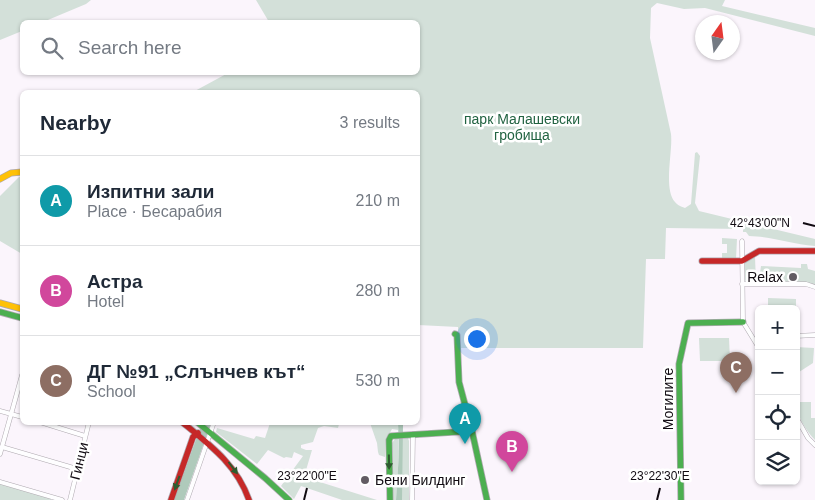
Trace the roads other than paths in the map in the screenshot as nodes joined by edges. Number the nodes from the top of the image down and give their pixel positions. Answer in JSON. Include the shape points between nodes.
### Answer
{"nodes":[{"id":1,"x":20,"y":172,"type":"edge"},
{"id":2,"x":0,"y":178,"type":"edge"},
{"id":3,"x":742,"y":241,"type":"dead end"},
{"id":4,"x":815,"y":251,"type":"edge"},
{"id":5,"x":742,"y":261,"type":"junction"},
{"id":6,"x":702,"y":262,"type":"dead end"},
{"id":7,"x":742,"y":284,"type":"junction"},
{"id":8,"x":815,"y":287,"type":"edge"},
{"id":9,"x":0,"y":303,"type":"edge"},
{"id":10,"x":20,"y":308,"type":"edge"},
{"id":11,"x":0,"y":312,"type":"edge"},
{"id":12,"x":20,"y":317,"type":"edge"},
{"id":13,"x":743,"y":322,"type":"junction"},
{"id":14,"x":455,"y":334,"type":"dead end"},
{"id":15,"x":815,"y":335,"type":"edge"},
{"id":16,"x":800,"y":336,"type":"edge"},
{"id":17,"x":755,"y":341,"type":"edge"},
{"id":18,"x":20,"y":383,"type":"edge"},
{"id":19,"x":0,"y":411,"type":"edge"},
{"id":20,"x":11,"y":414,"type":"junction"},
{"id":21,"x":20,"y":416,"type":"edge"},
{"id":22,"x":800,"y":424,"type":"edge"},
{"id":23,"x":50,"y":425,"type":"edge"},
{"id":24,"x":88,"y":425,"type":"edge"},
{"id":25,"x":186,"y":425,"type":"edge"},
{"id":26,"x":200,"y":425,"type":"edge"},
{"id":27,"x":213,"y":425,"type":"edge"},
{"id":28,"x":472,"y":430,"type":"junction"},
{"id":29,"x":209,"y":433,"type":"junction"},
{"id":30,"x":196,"y":434,"type":"junction"},
{"id":31,"x":410,"y":434,"type":"junction"},
{"id":32,"x":86,"y":436,"type":"junction"},
{"id":33,"x":207,"y":442,"type":"junction"},
{"id":34,"x":815,"y":445,"type":"edge"},
{"id":35,"x":2,"y":447,"type":"junction"},
{"id":36,"x":0,"y":454,"type":"edge"},
{"id":37,"x":77,"y":469,"type":"junction"},
{"id":38,"x":0,"y":482,"type":"edge"},
{"id":39,"x":62,"y":500,"type":"edge"},
{"id":40,"x":70,"y":500,"type":"edge"},
{"id":41,"x":170,"y":500,"type":"edge"},
{"id":42,"x":187,"y":500,"type":"edge"},
{"id":43,"x":249,"y":500,"type":"edge"},
{"id":44,"x":289,"y":500,"type":"edge"},
{"id":45,"x":390,"y":500,"type":"edge"},
{"id":46,"x":412,"y":500,"type":"edge"},
{"id":47,"x":487,"y":500,"type":"edge"},
{"id":48,"x":681,"y":500,"type":"edge"}],
"edges":[{"from":1,"to":2,"type":"street"},
{"from":3,"to":5,"type":"street"},
{"from":4,"to":5,"type":"street","via":[[759,251]]},
{"from":5,"to":6,"type":"street"},
{"from":5,"to":7,"type":"street"},
{"from":7,"to":8,"type":"street","via":[[806,284]]},
{"from":7,"to":13,"type":"street"},
{"from":9,"to":10,"type":"street"},
{"from":11,"to":12,"type":"street"},
{"from":13,"to":17,"type":"street"},
{"from":13,"to":48,"type":"street","name":"Могилите","via":[[688,323],[679,364]]},
{"from":14,"to":28,"type":"street","via":[[459,382]]},
{"from":15,"to":16,"type":"street"},
{"from":18,"to":20,"type":"street"},
{"from":19,"to":20,"type":"street"},
{"from":20,"to":21,"type":"street"},
{"from":20,"to":35,"type":"street"},
{"from":22,"to":34,"type":"street"},
{"from":23,"to":32,"type":"street"},
{"from":24,"to":32,"type":"street","name":"Гинци"},
{"from":25,"to":30,"type":"street"},
{"from":26,"to":29,"type":"street"},
{"from":27,"to":29,"type":"street"},
{"from":28,"to":31,"type":"street"},
{"from":28,"to":47,"type":"street"},
{"from":29,"to":30,"type":"street"},
{"from":29,"to":33,"type":"street"},
{"from":29,"to":44,"type":"street"},
{"from":30,"to":33,"type":"street"},
{"from":30,"to":41,"type":"street","one_way":true},
{"from":31,"to":45,"type":"street","one_way":true,"via":[[395,434],[389,440]]},
{"from":31,"to":46,"type":"street"},
{"from":32,"to":37,"type":"street","name":"Гинци"},
{"from":33,"to":42,"type":"street"},
{"from":33,"to":43,"type":"street","one_way":true,"via":[[236,470]]},
{"from":35,"to":36,"type":"street"},
{"from":35,"to":37,"type":"street"},
{"from":37,"to":40,"type":"street","name":"Гинци"},
{"from":38,"to":39,"type":"street"}]}
